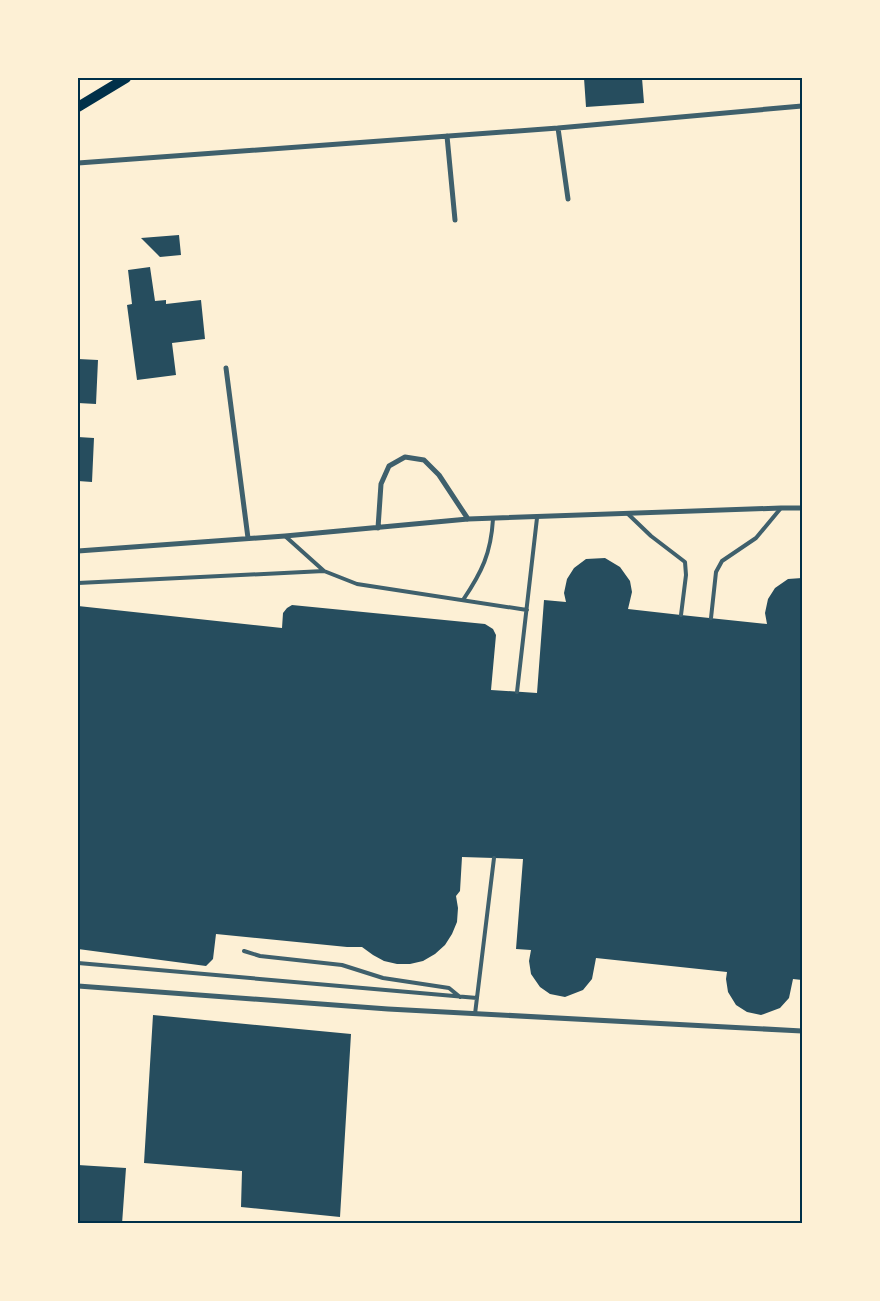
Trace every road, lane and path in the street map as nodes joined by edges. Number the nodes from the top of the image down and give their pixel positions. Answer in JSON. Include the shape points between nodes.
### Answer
{"nodes":[{"id":1,"x":126,"y":78,"type":"edge"},
{"id":2,"x":802,"y":106,"type":"edge"},
{"id":3,"x":78,"y":107,"type":"edge"},
{"id":4,"x":558,"y":128,"type":"junction"},
{"id":5,"x":447,"y":136,"type":"junction"},
{"id":6,"x":78,"y":163,"type":"edge"},
{"id":7,"x":568,"y":199,"type":"dead end"},
{"id":8,"x":454,"y":220,"type":"dead end"},
{"id":9,"x":226,"y":368,"type":"dead end"},
{"id":10,"x":781,"y":508,"type":"junction"},
{"id":11,"x":802,"y":508,"type":"edge"},
{"id":12,"x":627,"y":514,"type":"junction"},
{"id":13,"x":538,"y":518,"type":"junction"},
{"id":14,"x":468,"y":519,"type":"junction"},
{"id":15,"x":493,"y":519,"type":"junction"},
{"id":16,"x":378,"y":528,"type":"junction"},
{"id":17,"x":285,"y":536,"type":"junction"},
{"id":18,"x":248,"y":538,"type":"junction"},
{"id":19,"x":78,"y":551,"type":"edge"},
{"id":20,"x":324,"y":571,"type":"junction"},
{"id":21,"x":78,"y":583,"type":"edge"},
{"id":22,"x":463,"y":600,"type":"junction"},
{"id":23,"x":527,"y":610,"type":"junction"},
{"id":24,"x":682,"y":615,"type":"dead end"},
{"id":25,"x":711,"y":618,"type":"dead end"},
{"id":26,"x":517,"y":692,"type":"dead end"},
{"id":27,"x":494,"y":858,"type":"dead end"},
{"id":28,"x":244,"y":951,"type":"dead end"},
{"id":29,"x":78,"y":963,"type":"edge"},
{"id":30,"x":78,"y":986,"type":"edge"},
{"id":31,"x":460,"y":996,"type":"junction"},
{"id":32,"x":477,"y":998,"type":"junction"},
{"id":33,"x":476,"y":1014,"type":"junction"},
{"id":34,"x":802,"y":1030,"type":"edge"}],
"edges":[{"from":1,"to":3,"type":"main road"},
{"from":2,"to":4,"type":"street"},
{"from":4,"to":5,"type":"street"},
{"from":4,"to":7,"type":"street"},
{"from":5,"to":6,"type":"street"},
{"from":5,"to":8,"type":"street"},
{"from":9,"to":18,"type":"street"},
{"from":10,"to":11,"type":"street"},
{"from":10,"to":12,"type":"street"},
{"from":10,"to":25,"type":"lane","via":[[756,538],[722,561],[716,572]]},
{"from":12,"to":13,"type":"street"},
{"from":12,"to":24,"type":"lane","via":[[685,562]]},
{"from":13,"to":15,"type":"street"},
{"from":13,"to":23,"type":"lane"},
{"from":14,"to":15,"type":"street"},
{"from":14,"to":16,"type":"street"},
{"from":14,"to":16,"type":"street","via":[[439,475],[424,460],[405,457],[389,466],[381,484]]},
{"from":15,"to":22,"type":"lane","via":[[484,565]]},
{"from":16,"to":17,"type":"street"},
{"from":17,"to":18,"type":"street"},
{"from":17,"to":20,"type":"lane"},
{"from":18,"to":19,"type":"street"},
{"from":20,"to":21,"type":"lane"},
{"from":20,"to":22,"type":"lane","via":[[357,584]]},
{"from":22,"to":23,"type":"lane"},
{"from":23,"to":26,"type":"lane"},
{"from":27,"to":32,"type":"lane"},
{"from":28,"to":31,"type":"lane","via":[[260,956],[342,964],[384,978],[449,988]]},
{"from":29,"to":31,"type":"lane"},
{"from":30,"to":33,"type":"street"},
{"from":31,"to":32,"type":"lane"},
{"from":32,"to":33,"type":"lane"},
{"from":33,"to":34,"type":"street"}]}
